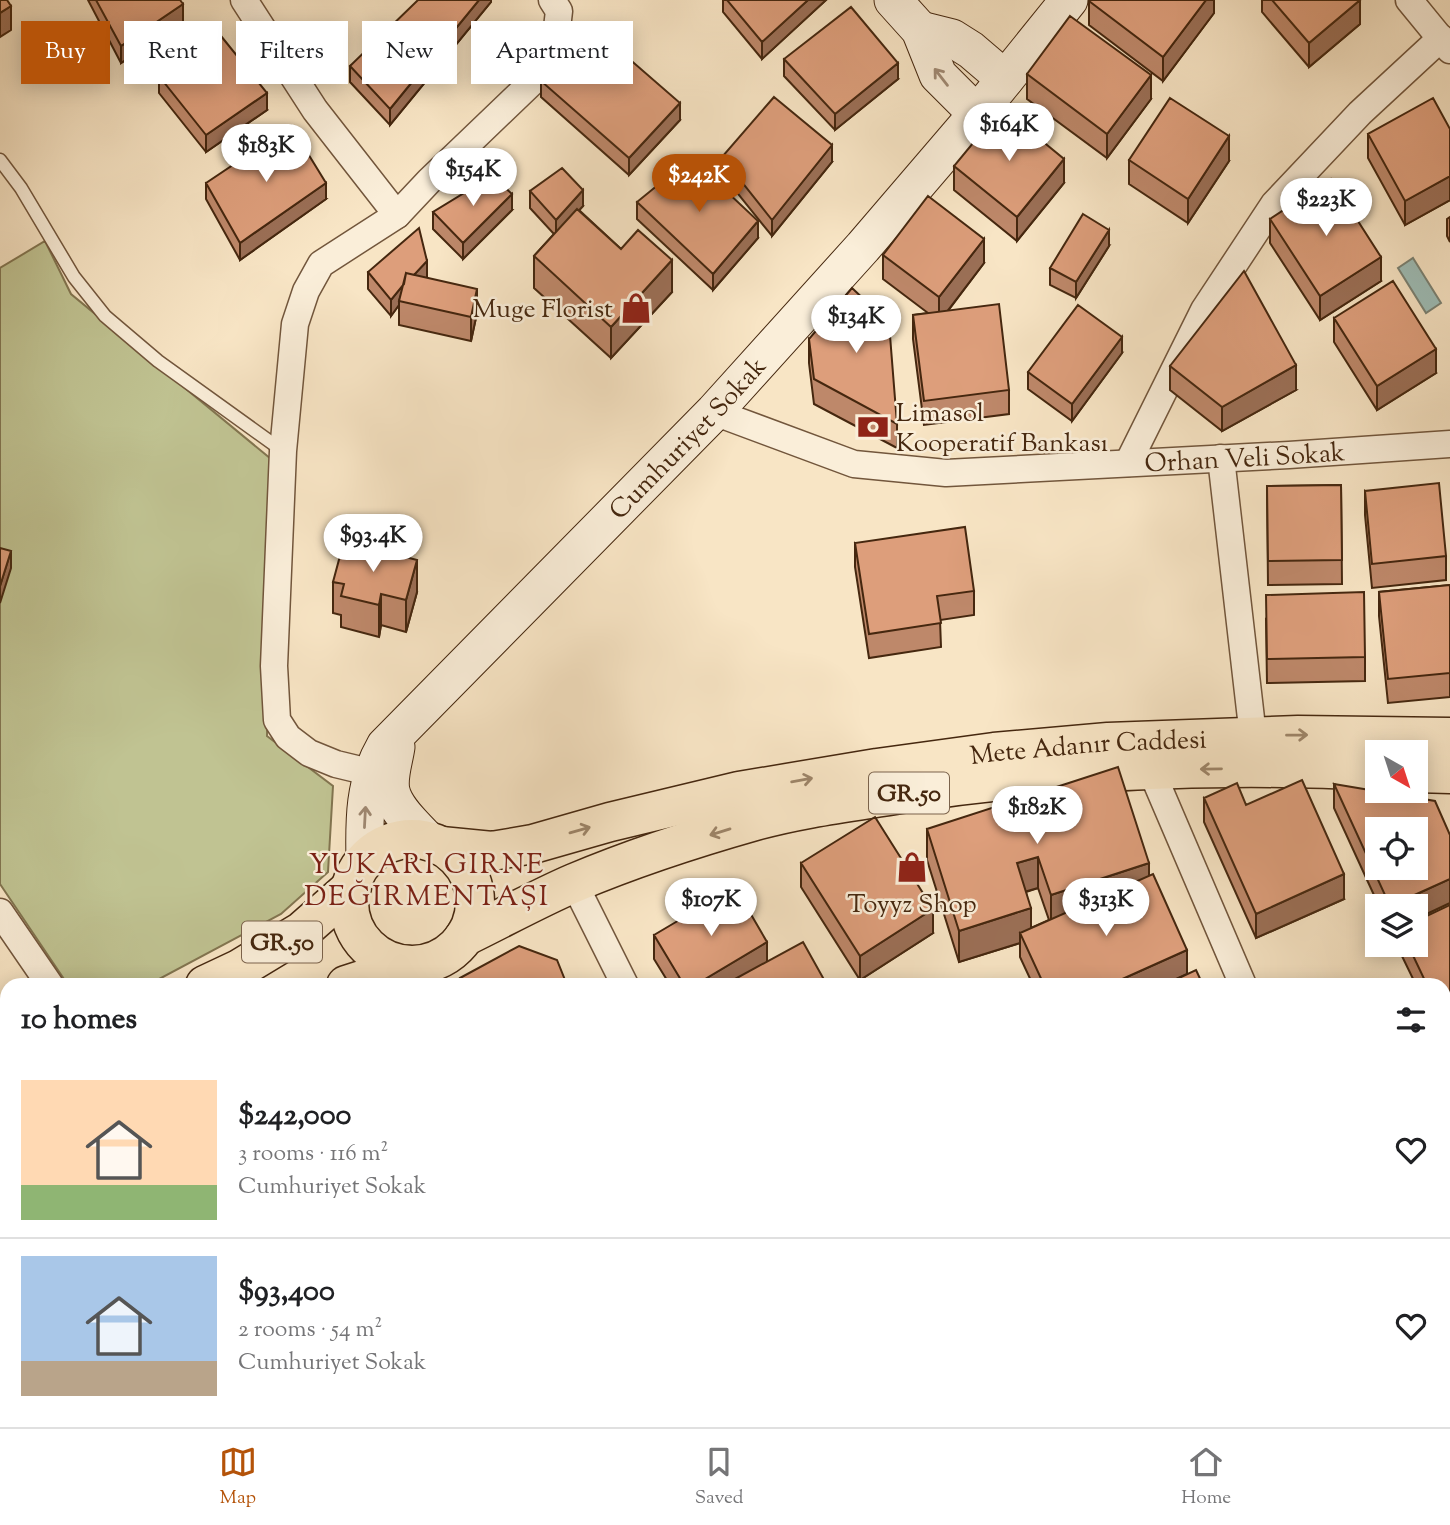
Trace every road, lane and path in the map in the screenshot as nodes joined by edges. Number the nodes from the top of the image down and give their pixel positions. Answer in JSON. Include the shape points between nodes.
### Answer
{"nodes":[{"id":1,"x":244,"y":0,"type":"edge"},
{"id":2,"x":552,"y":0,"type":"edge"},
{"id":3,"x":893,"y":0,"type":"edge"},
{"id":4,"x":1069,"y":0,"type":"edge"},
{"id":5,"x":1409,"y":0,"type":"edge"},
{"id":6,"x":920,"y":30,"type":"junction"},
{"id":7,"x":1445,"y":44,"type":"edge"},
{"id":8,"x":1005,"y":79,"type":"junction"},
{"id":9,"x":977,"y":114,"type":"junction"},
{"id":10,"x":0,"y":160,"type":"edge"},
{"id":11,"x":397,"y":215,"type":"junction"},
{"id":12,"x":714,"y":412,"type":"junction"},
{"id":13,"x":1450,"y":444,"type":"edge"},
{"id":14,"x":283,"y":451,"type":"junction"},
{"id":15,"x":1220,"y":458,"type":"junction"},
{"id":16,"x":1128,"y":463,"type":"junction"},
{"id":17,"x":1253,"y":736,"type":"junction"},
{"id":18,"x":1450,"y":737,"type":"edge"},
{"id":19,"x":1151,"y":770,"type":"junction"},
{"id":20,"x":1365,"y":770,"type":"edge"},
{"id":21,"x":1428,"y":773,"type":"edge"},
{"id":22,"x":1450,"y":774,"type":"edge"},
{"id":23,"x":381,"y":776,"type":"junction"},
{"id":24,"x":435,"y":843,"type":"junction"},
{"id":25,"x":358,"y":874,"type":"junction"},
{"id":26,"x":574,"y":883,"type":"junction"},
{"id":27,"x":0,"y":912,"type":"edge"},
{"id":28,"x":464,"y":937,"type":"junction"},
{"id":29,"x":408,"y":965,"type":"junction"},
{"id":30,"x":45,"y":978,"type":"edge"},
{"id":31,"x":220,"y":978,"type":"edge"},
{"id":32,"x":368,"y":978,"type":"edge"},
{"id":33,"x":622,"y":978,"type":"edge"},
{"id":34,"x":1240,"y":978,"type":"edge"}],
"edges":[{"from":1,"to":11,"type":"street","via":[[315,110]]},
{"from":2,"to":11,"type":"street","via":[[559,11],[552,62]]},
{"from":3,"to":6,"type":"street"},
{"from":4,"to":8,"type":"street","name":"Cumhuriyet Sokak"},
{"from":5,"to":7,"type":"street"},
{"from":6,"to":8,"type":"street","via":[[951,38]]},
{"from":9,"to":6,"type":"street","one_way":true,"via":[[938,75]]},
{"from":7,"to":16,"type":"street","via":[[1360,113],[1274,204],[1204,310]]},
{"from":8,"to":9,"type":"street","name":"Cumhuriyet Sokak"},
{"from":9,"to":12,"type":"street","name":"Cumhuriyet Sokak"},
{"from":10,"to":14,"type":"lane","via":[[74,277],[105,316],[158,361]]},
{"from":11,"to":14,"type":"street","via":[[321,264],[306,290],[295,324]]},
{"from":12,"to":16,"type":"street","name":"Orhan Veli Sokak","via":[[854,464],[946,473]]},
{"from":12,"to":23,"type":"street","name":"Cumhuriyet Sokak","via":[[398,732]]},
{"from":13,"to":15,"type":"street","name":"Orhan Veli Sokak"},
{"from":14,"to":23,"type":"street","via":[[274,666],[277,720],[288,737],[309,753]]},
{"from":15,"to":16,"type":"street","name":"Orhan Veli Sokak"},
{"from":15,"to":17,"type":"street"},
{"from":17,"to":18,"type":"main road","name":"Mete Adanır Caddesi","number":"GR.50","one_way":true},
{"from":24,"to":17,"type":"main road","name":"Mete Adanır Caddesi","number":"GR.50","one_way":true,"via":[[492,851],[739,791],[994,752]]},
{"from":20,"to":19,"type":"main road","name":"Mete Adanır Caddesi","number":"GR.50","one_way":true},
{"from":19,"to":26,"type":"main road","name":"Mete Adanır Caddesi","number":"GR.50","one_way":true,"via":[[1007,780],[825,806],[757,820]]},
{"from":19,"to":34,"type":"street"},
{"from":21,"to":22,"type":"main road"},
{"from":23,"to":24,"type":"street","via":[[396,803]]},
{"from":25,"to":23,"type":"street","one_way":true,"via":[[365,809]]},
{"from":24,"to":25,"type":"main road","number":"GR.50","via":[[393,842],[378,850]]},
{"from":24,"to":28,"type":"main road","via":[[456,856],[474,886],[472,921]]},
{"from":25,"to":29,"type":"main road","number":"GR.50","via":[[349,902],[351,918],[366,945],[378,955]]},
{"from":25,"to":31,"type":"main road","number":"GR.50","via":[[302,931]]},
{"from":26,"to":28,"type":"main road","name":"Mete Adanır Caddesi","number":"GR.50"},
{"from":26,"to":33,"type":"street"},
{"from":27,"to":30,"type":"street"},
{"from":28,"to":29,"type":"main road","number":"GR.50","via":[[440,958]]},
{"from":29,"to":32,"type":"main road","number":"GR.50"}]}
